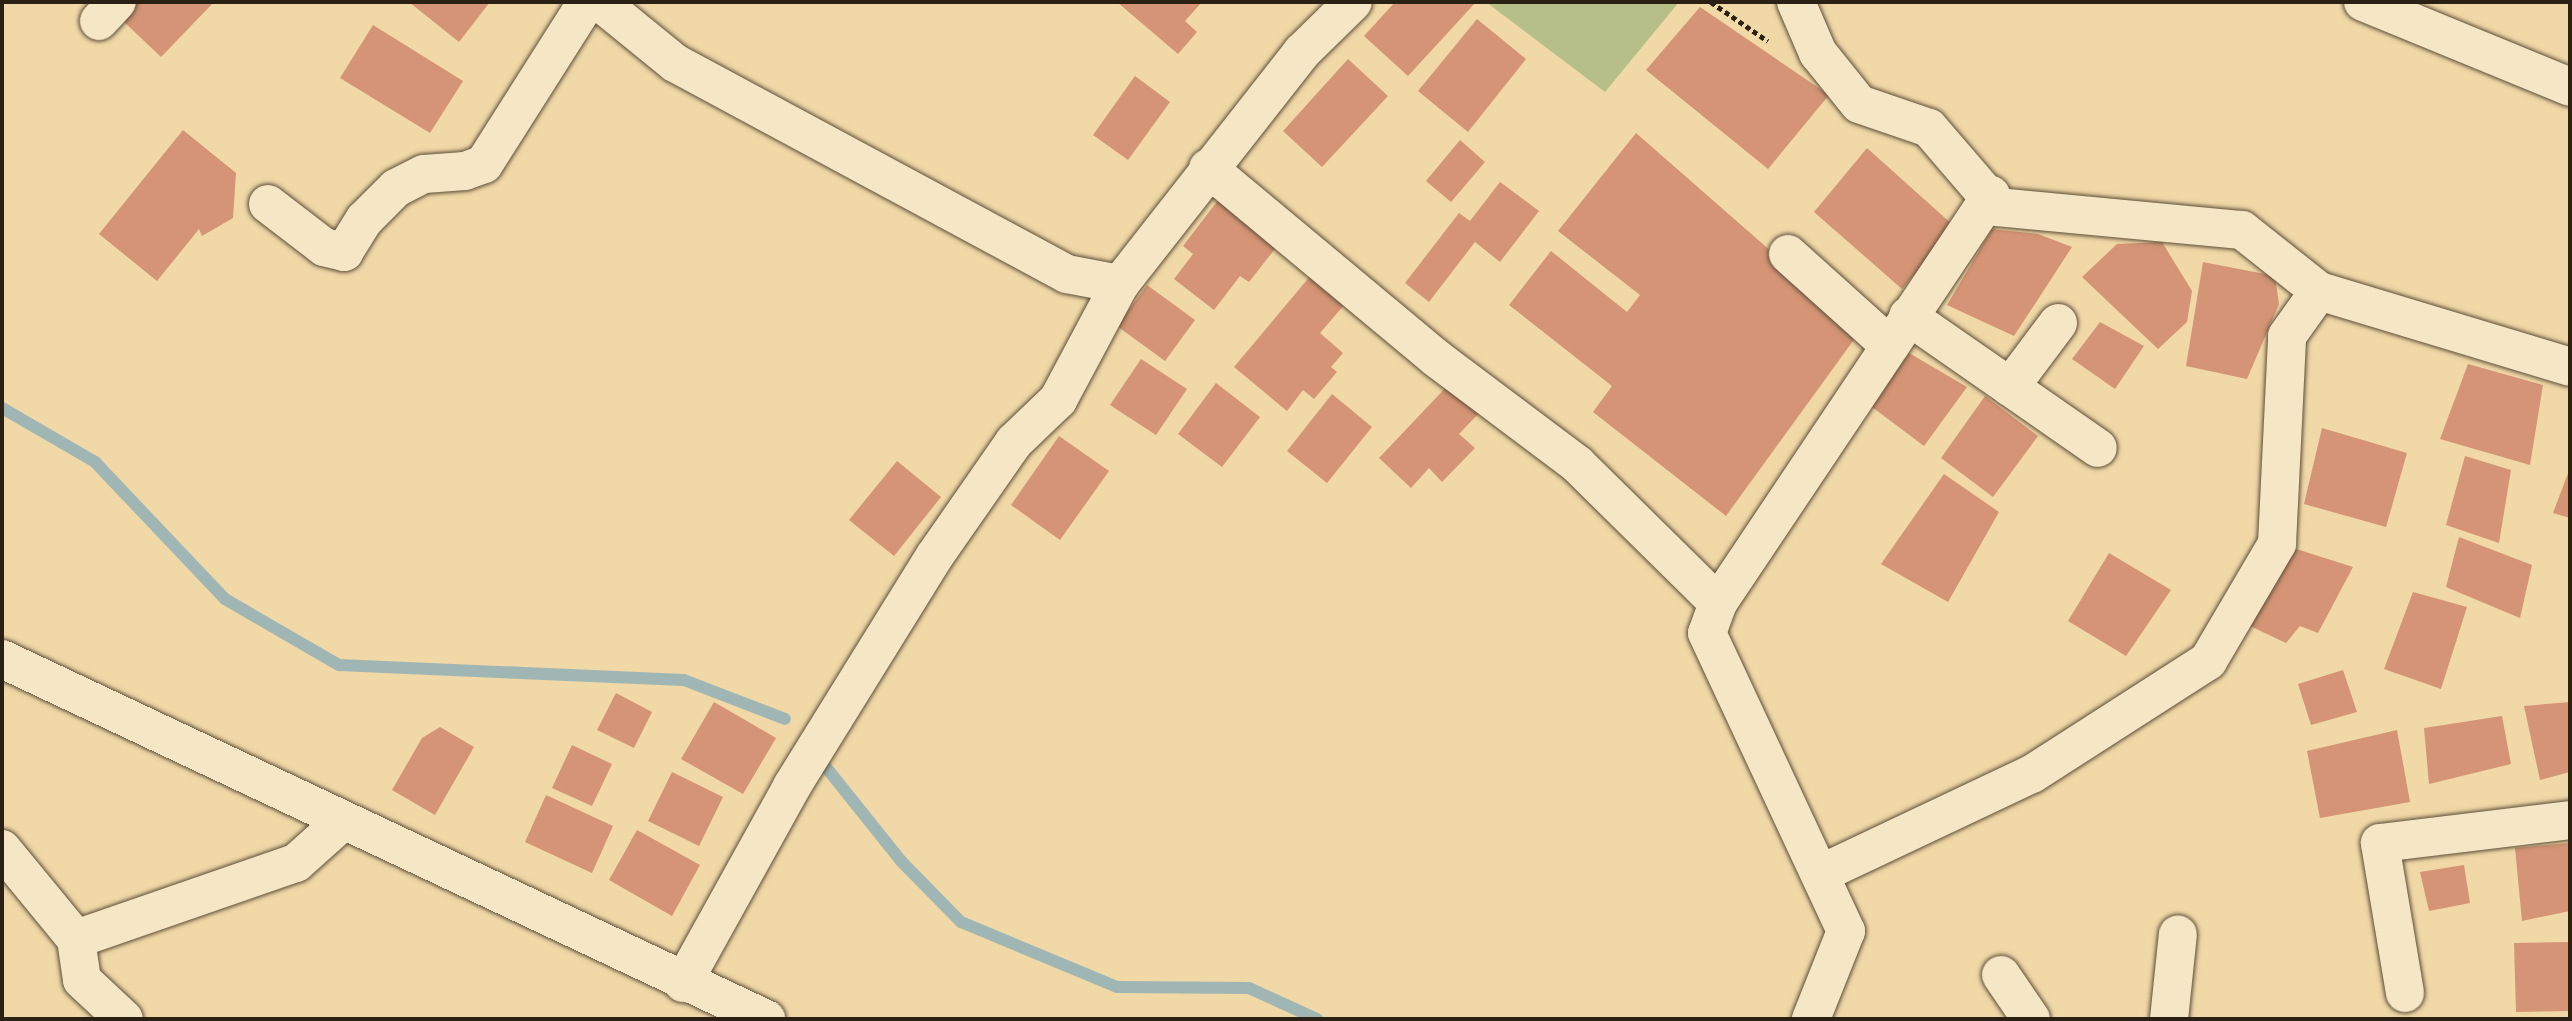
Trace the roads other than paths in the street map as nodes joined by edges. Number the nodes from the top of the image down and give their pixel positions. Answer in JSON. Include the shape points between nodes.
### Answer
{"nodes":[{"id":1,"x":587,"y":2,"type":"edge"},
{"id":2,"x":600,"y":2,"type":"edge"},
{"id":3,"x":1353,"y":2,"type":"edge"},
{"id":4,"x":1796,"y":2,"type":"edge"},
{"id":5,"x":2363,"y":2,"type":"edge"},
{"id":6,"x":2570,"y":87,"type":"edge"},
{"id":7,"x":1208,"y":168,"type":"junction"},
{"id":8,"x":1991,"y":195,"type":"junction"},
{"id":9,"x":268,"y":204,"type":"dead end"},
{"id":10,"x":1788,"y":254,"type":"dead end"},
{"id":11,"x":1120,"y":284,"type":"junction"},
{"id":12,"x":2319,"y":292,"type":"junction"},
{"id":13,"x":2058,"y":323,"type":"dead end"},
{"id":14,"x":1899,"y":331,"type":"junction"},
{"id":15,"x":2570,"y":367,"type":"edge"},
{"id":16,"x":2011,"y":387,"type":"junction"},
{"id":17,"x":2098,"y":448,"type":"dead end"},
{"id":18,"x":1717,"y":603,"type":"junction"},
{"id":19,"x":2,"y":659,"type":"edge"},
{"id":20,"x":2570,"y":820,"type":"edge"},
{"id":21,"x":344,"y":821,"type":"junction"},
{"id":22,"x":3,"y":853,"type":"edge"},
{"id":23,"x":1820,"y":874,"type":"junction"},
{"id":24,"x":2178,"y":934,"type":"dead end"},
{"id":25,"x":76,"y":939,"type":"junction"},
{"id":26,"x":2001,"y":975,"type":"dead end"},
{"id":27,"x":683,"y":983,"type":"junction"},
{"id":28,"x":2404,"y":993,"type":"dead end"},
{"id":29,"x":124,"y":1019,"type":"edge"},
{"id":30,"x":766,"y":1019,"type":"edge"},
{"id":31,"x":1811,"y":1019,"type":"edge"},
{"id":32,"x":2031,"y":1019,"type":"edge"},
{"id":33,"x":2169,"y":1019,"type":"edge"}],
"edges":[{"from":1,"to":9,"type":"street","via":[[484,164],[465,172],[424,174],[396,188],[364,220],[344,252],[324,247]]},
{"from":2,"to":11,"type":"street","via":[[675,63],[1067,274]]},
{"from":3,"to":7,"type":"street","via":[[1301,52]]},
{"from":4,"to":8,"type":"street","via":[[1818,53],[1859,104],[1929,128]]},
{"from":5,"to":6,"type":"street"},
{"from":7,"to":11,"type":"street"},
{"from":7,"to":18,"type":"street","via":[[1436,358],[1577,464]]},
{"from":8,"to":12,"type":"street","via":[[1997,207],[2242,230]]},
{"from":8,"to":14,"type":"street"},
{"from":10,"to":14,"type":"street"},
{"from":11,"to":27,"type":"street","via":[[1058,400],[1014,442],[906,603],[792,786]]},
{"from":12,"to":15,"type":"street"},
{"from":12,"to":23,"type":"street","via":[[2287,336],[2277,544],[2208,661],[2032,774]]},
{"from":13,"to":16,"type":"street"},
{"from":14,"to":16,"type":"street"},
{"from":14,"to":18,"type":"street"},
{"from":16,"to":17,"type":"street"},
{"from":18,"to":23,"type":"street","via":[[1707,633]]},
{"from":19,"to":21,"type":"street"},
{"from":20,"to":28,"type":"street","via":[[2380,843]]},
{"from":21,"to":25,"type":"street","via":[[296,863]]},
{"from":21,"to":27,"type":"street"},
{"from":22,"to":25,"type":"street"},
{"from":23,"to":31,"type":"street","via":[[1846,931]]},
{"from":24,"to":33,"type":"street"},
{"from":25,"to":29,"type":"street","via":[[82,980]]},
{"from":26,"to":32,"type":"street"},
{"from":27,"to":30,"type":"street"}]}
